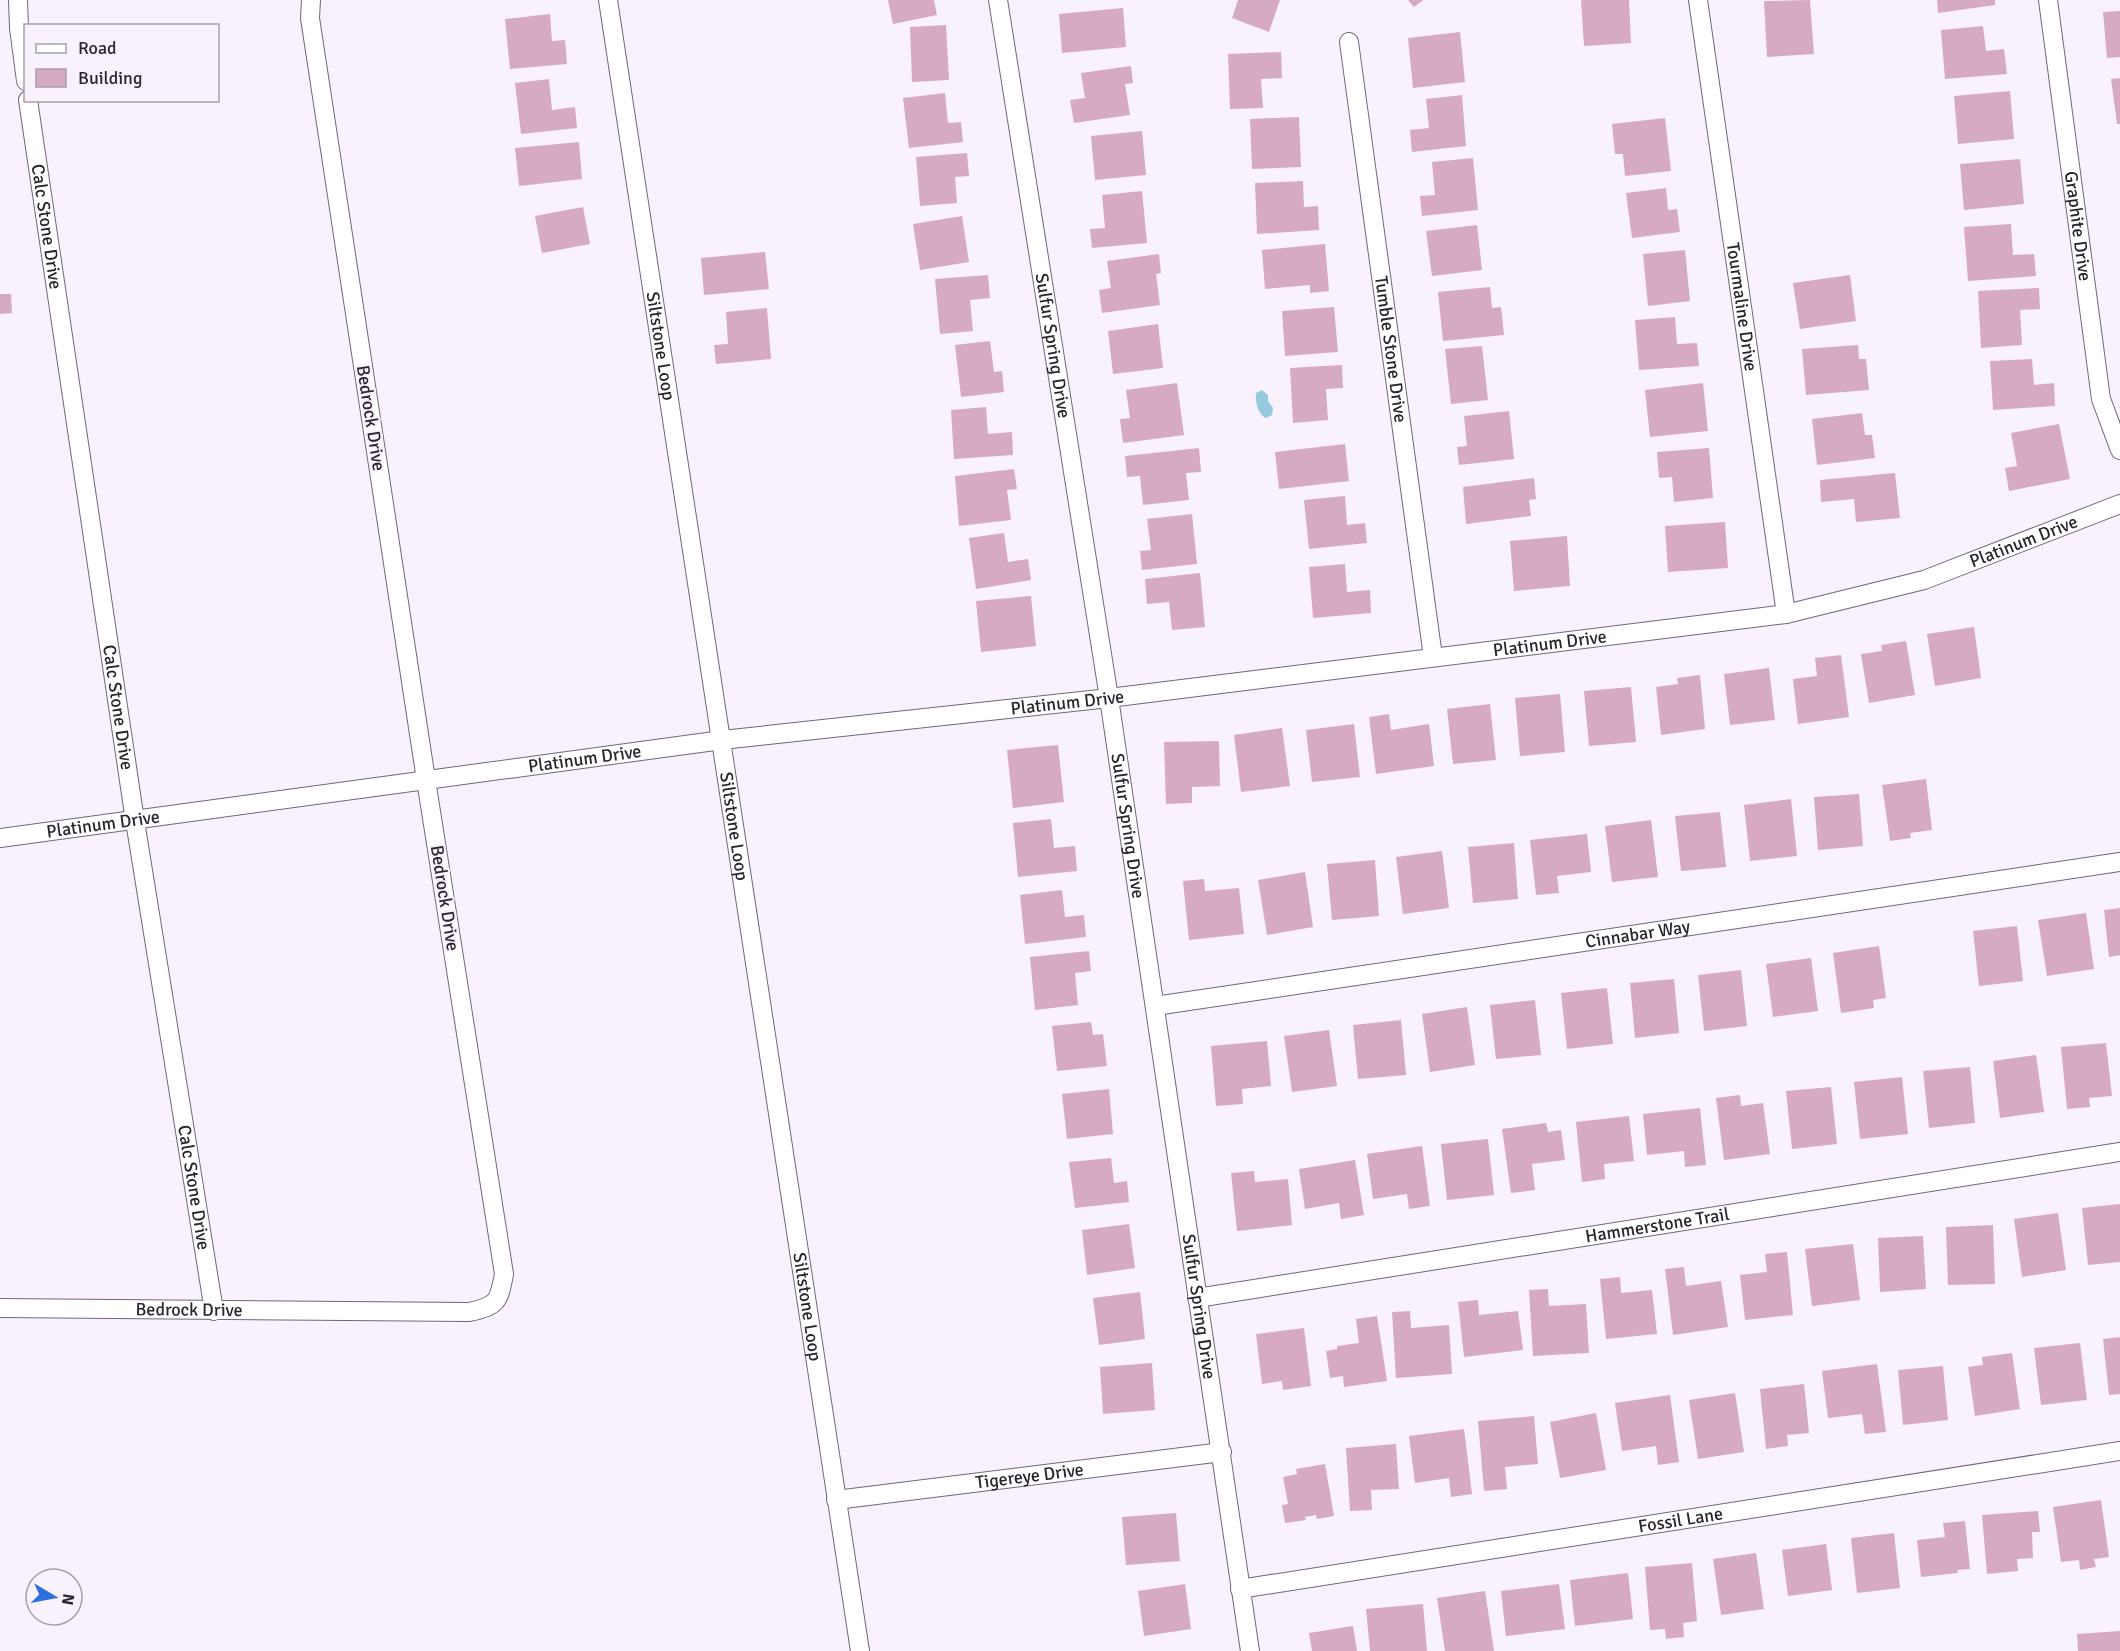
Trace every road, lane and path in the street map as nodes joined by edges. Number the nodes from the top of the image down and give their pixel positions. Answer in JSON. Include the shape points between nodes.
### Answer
{"nodes":[{"id":1,"x":18,"y":0,"type":"edge"},
{"id":2,"x":311,"y":0,"type":"edge"},
{"id":3,"x":608,"y":0,"type":"edge"},
{"id":4,"x":998,"y":0,"type":"edge"},
{"id":5,"x":1698,"y":0,"type":"edge"},
{"id":6,"x":2048,"y":0,"type":"edge"},
{"id":7,"x":1348,"y":42,"type":"dead end"},
{"id":8,"x":24,"y":66,"type":"edge"},
{"id":9,"x":28,"y":102,"type":"edge"},
{"id":10,"x":2120,"y":450,"type":"edge"},
{"id":11,"x":2120,"y":504,"type":"edge"},
{"id":12,"x":1786,"y":614,"type":"junction"},
{"id":13,"x":1433,"y":657,"type":"junction"},
{"id":14,"x":1109,"y":698,"type":"junction"},
{"id":15,"x":722,"y":740,"type":"junction"},
{"id":16,"x":426,"y":780,"type":"junction"},
{"id":17,"x":135,"y":821,"type":"junction"},
{"id":18,"x":0,"y":838,"type":"edge"},
{"id":19,"x":2120,"y":862,"type":"edge"},
{"id":20,"x":1155,"y":1006,"type":"junction"},
{"id":21,"x":2120,"y":1152,"type":"edge"},
{"id":22,"x":1197,"y":1298,"type":"junction"},
{"id":23,"x":0,"y":1308,"type":"edge"},
{"id":24,"x":214,"y":1311,"type":"junction"},
{"id":25,"x":2120,"y":1451,"type":"edge"},
{"id":26,"x":1221,"y":1452,"type":"junction"},
{"id":27,"x":836,"y":1500,"type":"junction"},
{"id":28,"x":1240,"y":1588,"type":"junction"},
{"id":29,"x":860,"y":1651,"type":"edge"},
{"id":30,"x":1250,"y":1651,"type":"edge"}],
"edges":[{"from":1,"to":8,"type":"street"},
{"from":2,"to":16,"type":"street","name":"Bedrock Drive","via":[[312,29]]},
{"from":3,"to":15,"type":"street","name":"Siltstone Loop"},
{"from":4,"to":14,"type":"street","name":"Sulfur Spring Drive"},
{"from":5,"to":12,"type":"street","name":"Tourmaline Drive"},
{"from":6,"to":10,"type":"street","name":"Graphite Drive","via":[[2101,399]]},
{"from":7,"to":13,"type":"street","name":"Tumble Stone Drive"},
{"from":9,"to":17,"type":"street","name":"Calc Stone Drive"},
{"from":11,"to":12,"type":"street","name":"Platinum Drive","via":[[1924,580]]},
{"from":12,"to":13,"type":"street","name":"Platinum Drive"},
{"from":13,"to":14,"type":"street","name":"Platinum Drive"},
{"from":14,"to":15,"type":"street","name":"Platinum Drive"},
{"from":14,"to":20,"type":"street","name":"Sulfur Spring Drive"},
{"from":15,"to":16,"type":"street","name":"Platinum Drive"},
{"from":15,"to":27,"type":"street","name":"Siltstone Loop"},
{"from":16,"to":17,"type":"street","name":"Platinum Drive"},
{"from":16,"to":24,"type":"street","name":"Bedrock Drive","via":[[504,1274],[500,1296],[488,1308],[469,1312]]},
{"from":17,"to":18,"type":"street","name":"Platinum Drive"},
{"from":17,"to":24,"type":"street","name":"Calc Stone Drive"},
{"from":19,"to":20,"type":"street","name":"Cinnabar Way"},
{"from":20,"to":22,"type":"street","name":"Sulfur Spring Drive"},
{"from":21,"to":22,"type":"street","name":"Hammerstone Trail"},
{"from":22,"to":26,"type":"street","name":"Sulfur Spring Drive"},
{"from":23,"to":24,"type":"street","name":"Bedrock Drive"},
{"from":25,"to":28,"type":"street","name":"Fossil Lane"},
{"from":26,"to":27,"type":"street","name":"Tigereye Drive"},
{"from":26,"to":28,"type":"street","name":"Sulfur Spring Drive"},
{"from":27,"to":29,"type":"street","name":"Siltstone Loop"},
{"from":28,"to":30,"type":"street","name":"Sulfur Spring Drive"}]}
